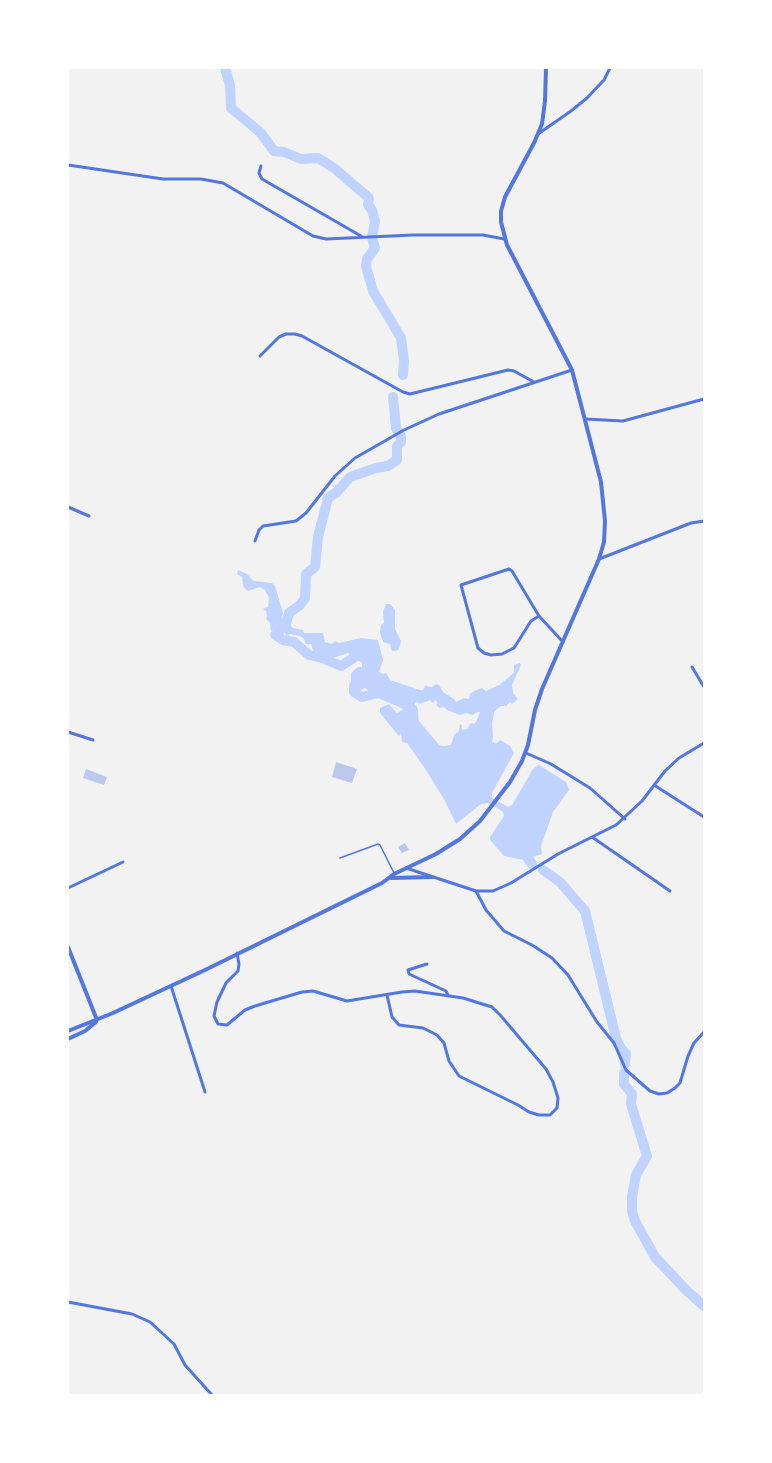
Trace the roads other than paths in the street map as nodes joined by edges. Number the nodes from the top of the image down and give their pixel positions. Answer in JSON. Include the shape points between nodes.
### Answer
{"nodes":[{"id":1,"x":546,"y":68,"type":"edge"},
{"id":2,"x":610,"y":68,"type":"edge"},
{"id":3,"x":538,"y":134,"type":"junction"},
{"id":4,"x":68,"y":165,"type":"edge"},
{"id":5,"x":261,"y":166,"type":"dead end"},
{"id":6,"x":361,"y":236,"type":"junction"},
{"id":7,"x":504,"y":239,"type":"junction"},
{"id":8,"x":260,"y":356,"type":"dead end"},
{"id":9,"x":572,"y":370,"type":"junction"},
{"id":10,"x":534,"y":382,"type":"junction"},
{"id":11,"x":704,"y":399,"type":"edge"},
{"id":12,"x":585,"y":419,"type":"junction"},
{"id":13,"x":68,"y":507,"type":"edge"},
{"id":14,"x":89,"y":516,"type":"dead end"},
{"id":15,"x":704,"y":521,"type":"edge"},
{"id":16,"x":255,"y":541,"type":"dead end"},
{"id":17,"x":599,"y":559,"type":"junction"},
{"id":18,"x":539,"y":616,"type":"junction"},
{"id":19,"x":563,"y":642,"type":"junction"},
{"id":20,"x":692,"y":667,"type":"dead end"},
{"id":21,"x":704,"y":687,"type":"edge"},
{"id":22,"x":68,"y":732,"type":"edge"},
{"id":23,"x":93,"y":740,"type":"dead end"},
{"id":24,"x":704,"y":743,"type":"edge"},
{"id":25,"x":526,"y":753,"type":"junction"},
{"id":26,"x":654,"y":785,"type":"junction"},
{"id":27,"x":704,"y":817,"type":"edge"},
{"id":28,"x":625,"y":819,"type":"junction"},
{"id":29,"x":592,"y":837,"type":"junction"},
{"id":30,"x":340,"y":858,"type":"dead end"},
{"id":31,"x":123,"y":862,"type":"dead end"},
{"id":32,"x":406,"y":868,"type":"junction"},
{"id":33,"x":394,"y":874,"type":"junction"},
{"id":34,"x":389,"y":878,"type":"junction"},
{"id":35,"x":432,"y":878,"type":"junction"},
{"id":36,"x":68,"y":888,"type":"edge"},
{"id":37,"x":476,"y":891,"type":"junction"},
{"id":38,"x":670,"y":891,"type":"dead end"},
{"id":39,"x":68,"y":947,"type":"edge"},
{"id":40,"x":237,"y":953,"type":"junction"},
{"id":41,"x":427,"y":964,"type":"dead end"},
{"id":42,"x":171,"y":986,"type":"junction"},
{"id":43,"x":387,"y":995,"type":"junction"},
{"id":44,"x":448,"y":995,"type":"junction"},
{"id":45,"x":97,"y":1020,"type":"junction"},
{"id":46,"x":68,"y":1030,"type":"edge"},
{"id":47,"x":704,"y":1032,"type":"edge"},
{"id":48,"x":68,"y":1039,"type":"edge"},
{"id":49,"x":205,"y":1092,"type":"dead end"},
{"id":50,"x":68,"y":1302,"type":"edge"},
{"id":51,"x":212,"y":1395,"type":"edge"}],
"edges":[{"from":1,"to":3,"type":"street","via":[[544,114]]},
{"from":2,"to":3,"type":"street","via":[[604,80],[593,92]]},
{"from":3,"to":7,"type":"street","via":[[502,207],[500,222]]},
{"from":4,"to":6,"type":"street","via":[[162,179],[201,179],[223,183],[313,236],[326,239]]},
{"from":5,"to":6,"type":"street","via":[[259,173],[262,179]]},
{"from":6,"to":7,"type":"street","via":[[483,235]]},
{"from":7,"to":9,"type":"street"},
{"from":8,"to":10,"type":"street","via":[[279,337],[295,334],[410,394],[508,370]]},
{"from":9,"to":10,"type":"street"},
{"from":9,"to":12,"type":"street"},
{"from":10,"to":16,"type":"street","via":[[439,414],[395,435],[355,458],[335,476],[306,513],[296,521],[263,526]]},
{"from":11,"to":12,"type":"street","via":[[623,421]]},
{"from":12,"to":17,"type":"street","via":[[605,509],[604,542]]},
{"from":13,"to":14,"type":"street"},
{"from":15,"to":17,"type":"street","via":[[691,523]]},
{"from":17,"to":19,"type":"street"},
{"from":18,"to":18,"type":"street","via":[[509,569],[461,585],[478,648],[484,653],[502,654],[514,648],[531,621]]},
{"from":18,"to":19,"type":"street"},
{"from":19,"to":25,"type":"street","via":[[537,703]]},
{"from":20,"to":21,"type":"street"},
{"from":22,"to":23,"type":"street"},
{"from":24,"to":26,"type":"street","via":[[679,758]]},
{"from":25,"to":28,"type":"street","via":[[551,764],[590,788]]},
{"from":25,"to":32,"type":"street","via":[[490,810],[460,839]]},
{"from":26,"to":27,"type":"street"},
{"from":26,"to":28,"type":"street"},
{"from":28,"to":29,"type":"street"},
{"from":29,"to":37,"type":"street","via":[[558,854],[511,883],[493,891]]},
{"from":29,"to":38,"type":"street"},
{"from":30,"to":33,"type":"lane","via":[[378,844]]},
{"from":31,"to":36,"type":"street"},
{"from":32,"to":33,"type":"street"},
{"from":32,"to":35,"type":"street"},
{"from":33,"to":34,"type":"street"},
{"from":34,"to":35,"type":"street"},
{"from":34,"to":40,"type":"street"},
{"from":35,"to":37,"type":"street"},
{"from":37,"to":47,"type":"street","via":[[486,910],[504,931],[552,958],[568,975],[597,1022],[614,1043],[626,1070],[650,1091],[667,1093],[680,1083],[694,1043]]},
{"from":39,"to":45,"type":"street"},
{"from":40,"to":42,"type":"street"},
{"from":40,"to":43,"type":"street","via":[[240,964],[238,971],[220,991],[215,1009],[214,1016],[218,1024],[223,1026],[245,1010],[302,992],[313,991],[347,1001]]},
{"from":41,"to":44,"type":"street","via":[[408,970],[409,974],[446,991]]},
{"from":42,"to":45,"type":"street"},
{"from":42,"to":49,"type":"street"},
{"from":43,"to":44,"type":"street","via":[[415,991]]},
{"from":43,"to":44,"type":"street","via":[[392,1017],[399,1024],[423,1028],[438,1034],[444,1043],[449,1061],[459,1076],[529,1112],[550,1115],[557,1108],[558,1098],[546,1069],[492,1007]]},
{"from":45,"to":46,"type":"street"},
{"from":45,"to":48,"type":"street","via":[[85,1031]]},
{"from":50,"to":51,"type":"street","via":[[132,1314],[150,1322],[174,1344],[185,1365]]}]}
